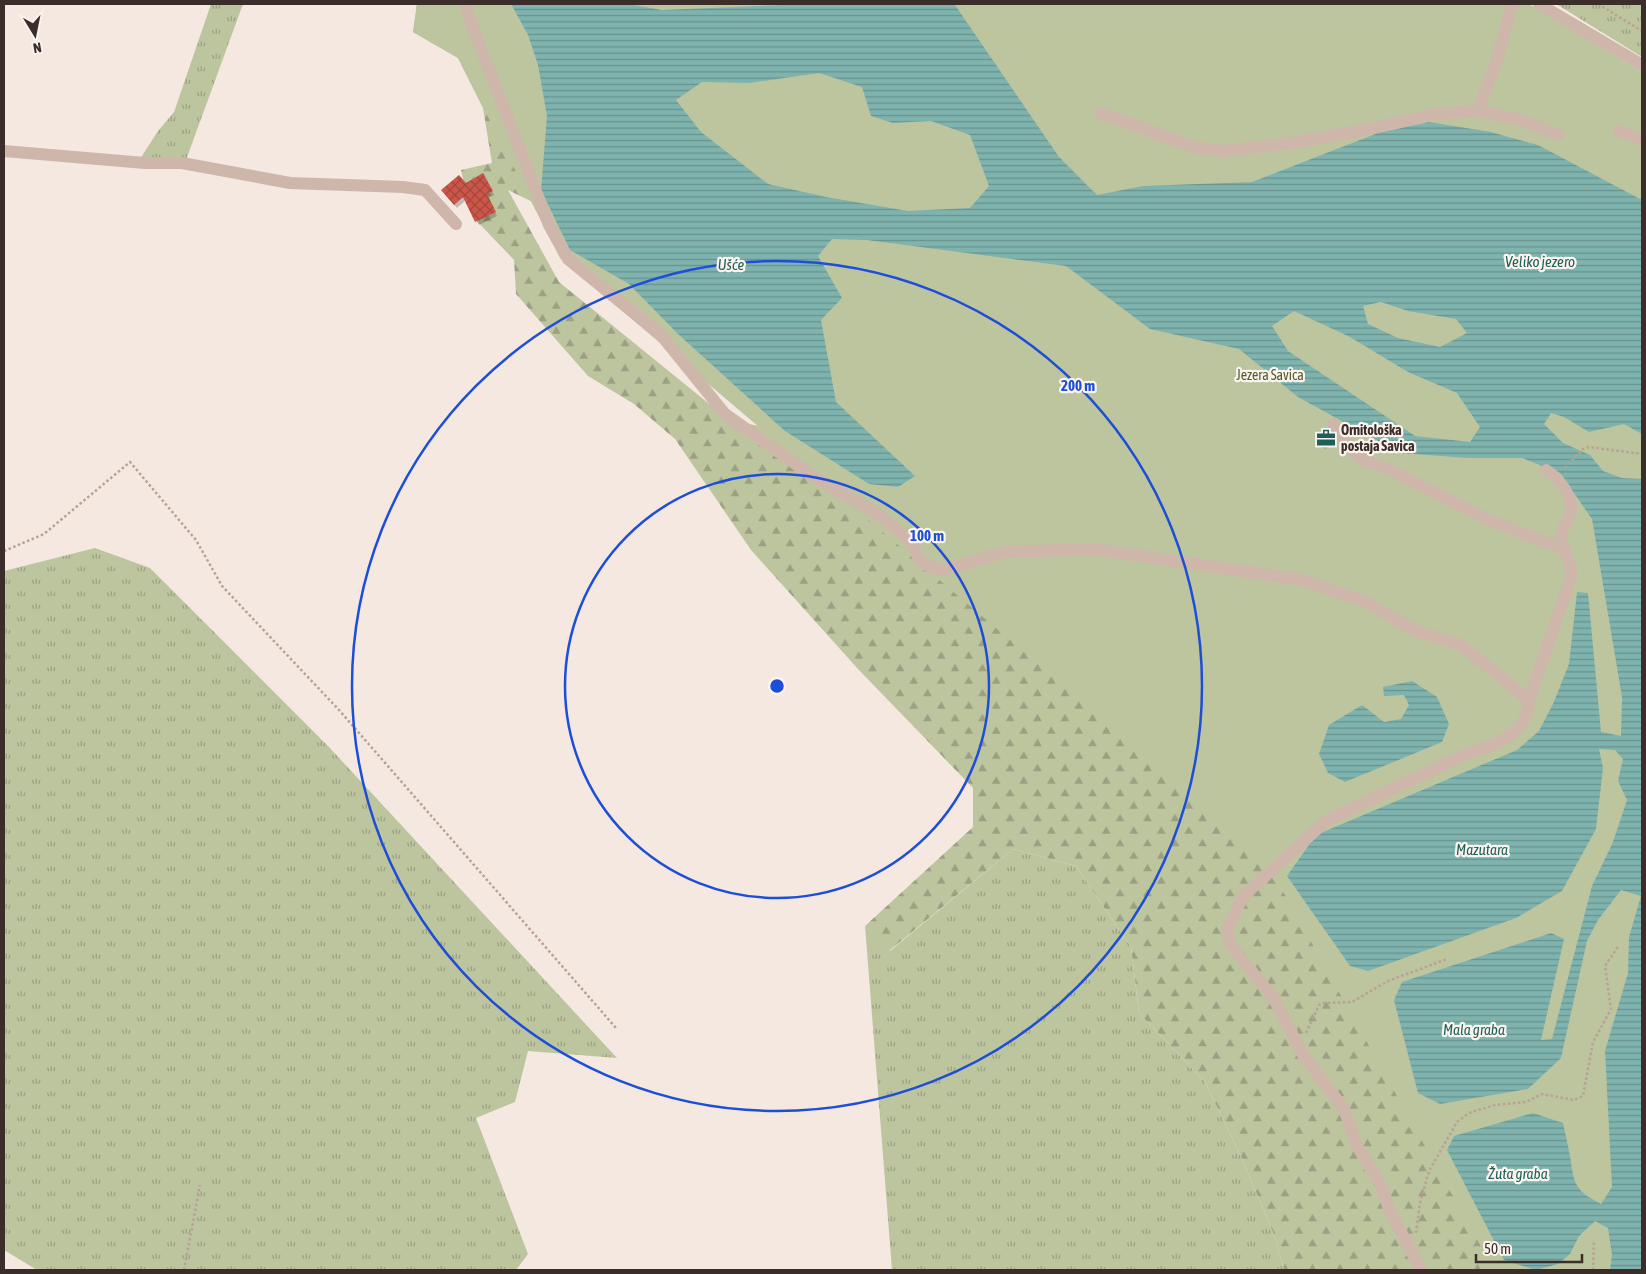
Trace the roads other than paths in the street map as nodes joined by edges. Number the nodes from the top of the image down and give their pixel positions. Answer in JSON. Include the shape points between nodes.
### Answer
{"nodes":[{"id":1,"x":466,"y":4,"type":"edge"},
{"id":2,"x":1516,"y":4,"type":"edge"},
{"id":3,"x":1538,"y":4,"type":"edge"},
{"id":4,"x":1642,"y":65,"type":"edge"},
{"id":5,"x":1476,"y":111,"type":"junction"},
{"id":6,"x":1100,"y":113,"type":"dead end"},
{"id":7,"x":1619,"y":131,"type":"dead end"},
{"id":8,"x":1558,"y":135,"type":"dead end"},
{"id":9,"x":1642,"y":140,"type":"edge"},
{"id":10,"x":4,"y":150,"type":"edge"},
{"id":11,"x":456,"y":224,"type":"dead end"},
{"id":12,"x":1333,"y":424,"type":"dead end"},
{"id":13,"x":1553,"y":472,"type":"road end"},
{"id":14,"x":1564,"y":549,"type":"junction"},
{"id":15,"x":1529,"y":700,"type":"junction"},
{"id":16,"x":1421,"y":1270,"type":"edge"}],
"edges":[{"from":1,"to":15,"type":"street","via":[[548,225],[568,259],[661,335],[725,414],[811,475],[878,514],[911,542],[919,559],[929,566],[943,570],[1005,552],[1094,549],[1304,580],[1366,602],[1416,631],[1461,645]]},
{"from":2,"to":5,"type":"street","via":[[1511,9],[1495,66]]},
{"from":3,"to":4,"type":"street"},
{"from":5,"to":6,"type":"street","via":[[1436,114],[1292,143],[1222,151],[1194,148]]},
{"from":5,"to":8,"type":"street","via":[[1520,120]]},
{"from":7,"to":9,"type":"street"},
{"from":10,"to":11,"type":"street","via":[[182,164],[290,183],[425,190]]},
{"from":12,"to":14,"type":"street","via":[[1353,452],[1363,460],[1388,469],[1491,521]]},
{"from":13,"to":14,"type":"street","via":[[1572,503],[1561,535]]},
{"from":14,"to":15,"type":"street","via":[[1572,564],[1571,577]]},
{"from":15,"to":16,"type":"street","via":[[1528,714],[1515,731],[1489,748],[1466,754],[1326,821],[1243,896],[1227,931],[1230,944],[1274,999],[1299,1048],[1344,1109],[1356,1144],[1381,1186],[1389,1209]]}]}
